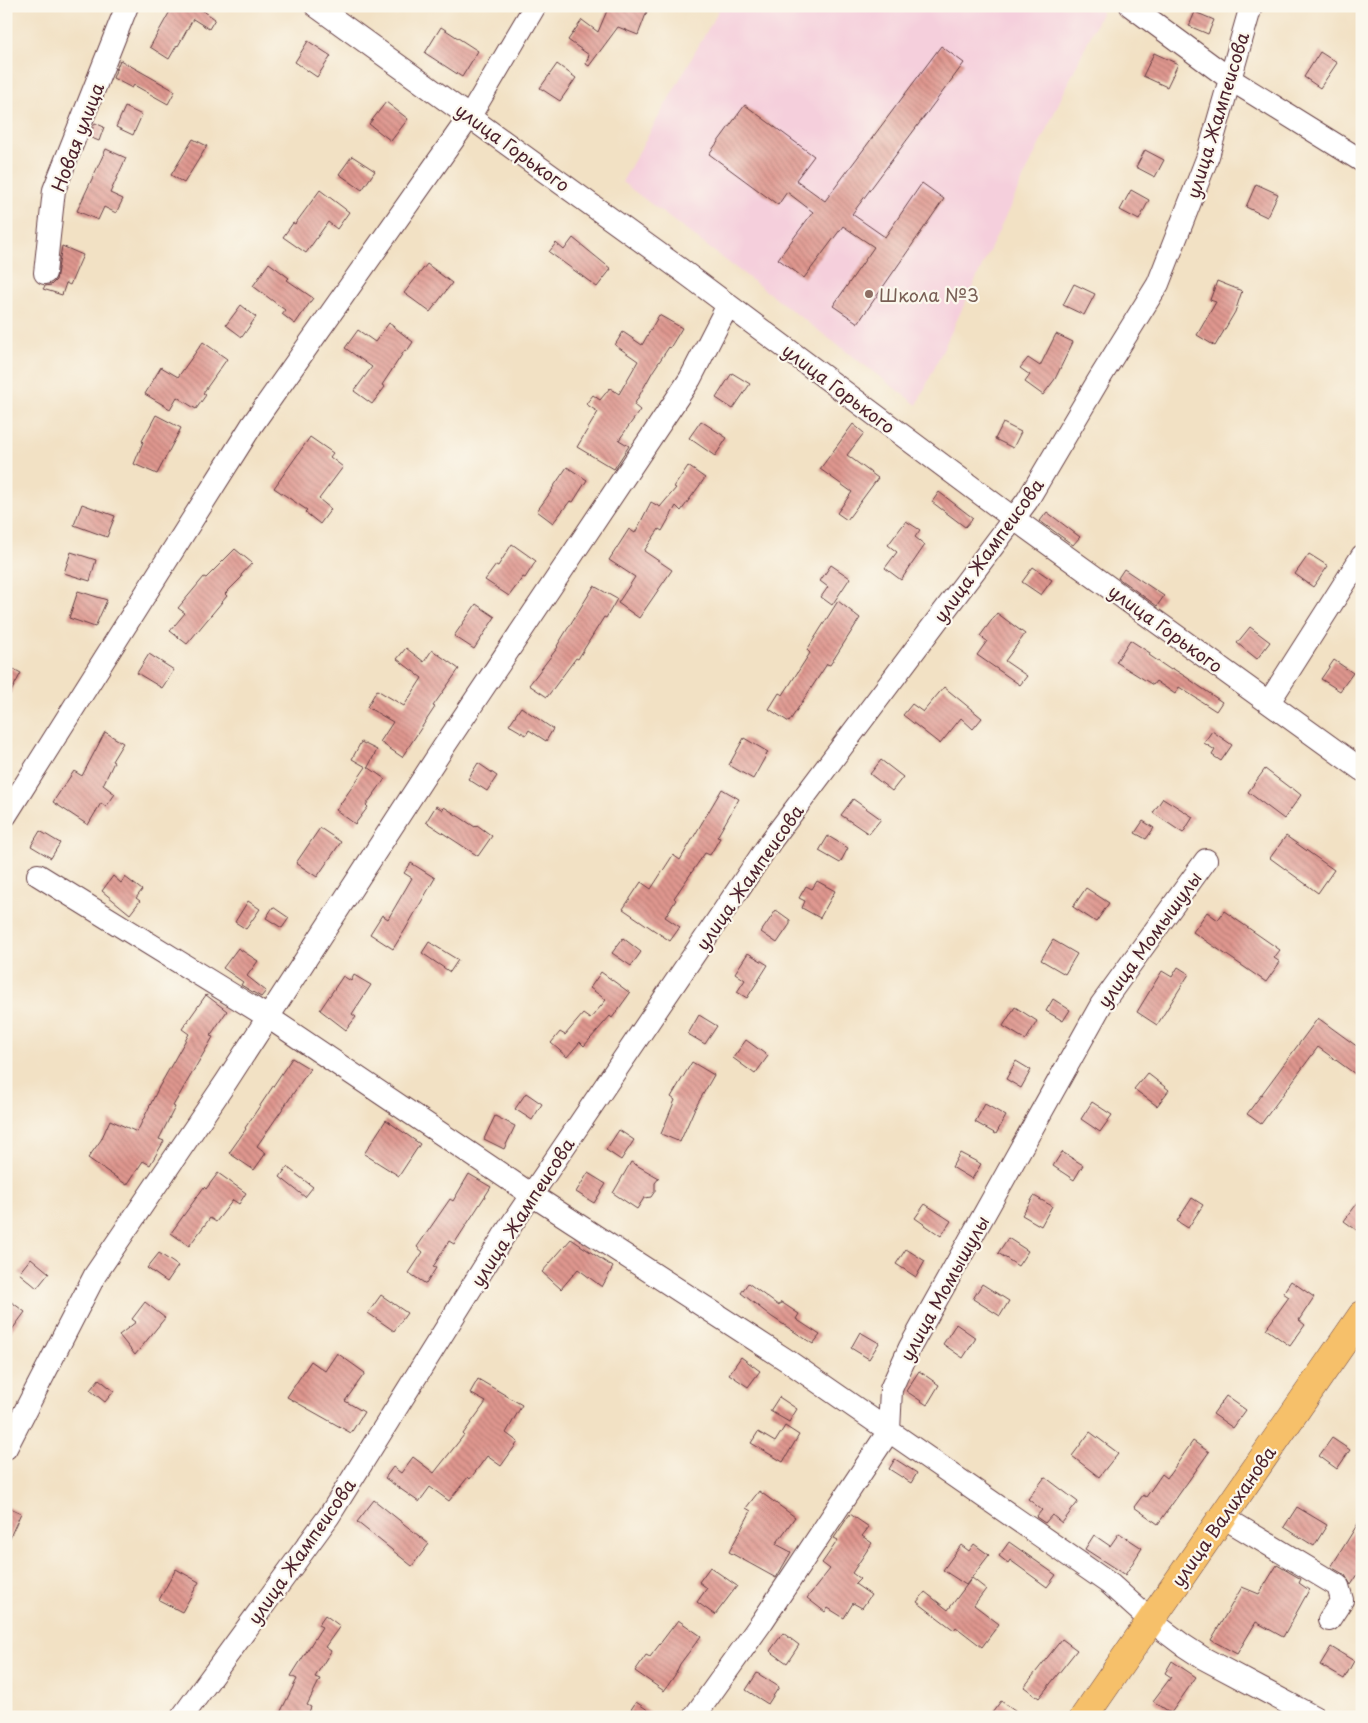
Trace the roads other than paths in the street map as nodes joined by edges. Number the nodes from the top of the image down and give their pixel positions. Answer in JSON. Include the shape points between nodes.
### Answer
{"nodes":[{"id":1,"x":127,"y":6,"type":"edge"},
{"id":2,"x":316,"y":6,"type":"edge"},
{"id":3,"x":535,"y":6,"type":"edge"},
{"id":4,"x":1131,"y":6,"type":"edge"},
{"id":5,"x":1251,"y":6,"type":"edge"},
{"id":6,"x":1230,"y":80,"type":"junction"},
{"id":7,"x":470,"y":116,"type":"junction"},
{"id":8,"x":1362,"y":160,"type":"edge"},
{"id":9,"x":45,"y":273,"type":"dead end"},
{"id":10,"x":728,"y":305,"type":"junction"},
{"id":11,"x":1013,"y":518,"type":"junction"},
{"id":12,"x":1362,"y":556,"type":"edge"},
{"id":13,"x":1269,"y":702,"type":"junction"},
{"id":14,"x":1362,"y":770,"type":"edge"},
{"id":15,"x":6,"y":816,"type":"edge"},
{"id":16,"x":1206,"y":860,"type":"dead end"},
{"id":17,"x":38,"y":875,"type":"dead end"},
{"id":18,"x":268,"y":1017,"type":"junction"},
{"id":19,"x":532,"y":1195,"type":"junction"},
{"id":20,"x":1362,"y":1315,"type":"edge"},
{"id":21,"x":889,"y":1431,"type":"junction"},
{"id":22,"x":6,"y":1448,"type":"edge"},
{"id":23,"x":1222,"y":1517,"type":"junction"},
{"id":24,"x":1329,"y":1620,"type":"dead end"},
{"id":25,"x":1151,"y":1621,"type":"junction"},
{"id":26,"x":182,"y":1717,"type":"edge"},
{"id":27,"x":694,"y":1717,"type":"edge"},
{"id":28,"x":1084,"y":1717,"type":"edge"},
{"id":29,"x":1314,"y":1717,"type":"edge"}],
"edges":[{"from":1,"to":9,"type":"street","name":"Новая улица","via":[[54,190]]},
{"from":2,"to":7,"type":"street","name":"улица Горького"},
{"from":3,"to":7,"type":"street"},
{"from":4,"to":6,"type":"street"},
{"from":5,"to":6,"type":"street","name":"улица Жампеисова"},
{"from":6,"to":8,"type":"street"},
{"from":6,"to":11,"type":"street","name":"улица Жампеисова","via":[[1208,156],[1158,284],[1027,501]]},
{"from":7,"to":10,"type":"street","name":"улица Горького"},
{"from":7,"to":15,"type":"street","via":[[252,426]]},
{"from":10,"to":11,"type":"street","name":"улица Горького"},
{"from":10,"to":18,"type":"street","via":[[690,379],[442,748]]},
{"from":11,"to":13,"type":"street","name":"улица Горького"},
{"from":11,"to":19,"type":"street","name":"улица Жампеисова","via":[[771,842]]},
{"from":12,"to":13,"type":"street"},
{"from":13,"to":14,"type":"street","name":"улица Горького"},
{"from":16,"to":21,"type":"street","name":"улица Момышулы","via":[[1101,1005],[910,1347],[891,1389]]},
{"from":17,"to":18,"type":"street"},
{"from":18,"to":19,"type":"street"},
{"from":18,"to":22,"type":"street","via":[[95,1276]]},
{"from":19,"to":21,"type":"street","via":[[788,1360]]},
{"from":19,"to":26,"type":"street","name":"улица Жампеисова","via":[[329,1516]]},
{"from":20,"to":23,"type":"main road","name":"улица Валиханова"},
{"from":21,"to":25,"type":"street","via":[[1110,1584]]},
{"from":21,"to":27,"type":"street","via":[[762,1622]]},
{"from":23,"to":24,"type":"street","via":[[1338,1586],[1342,1600]]},
{"from":23,"to":25,"type":"main road","name":"улица Валиханова"},
{"from":25,"to":28,"type":"main road","name":"улица Валиханова"},
{"from":25,"to":29,"type":"street","via":[[1203,1658]]}]}
